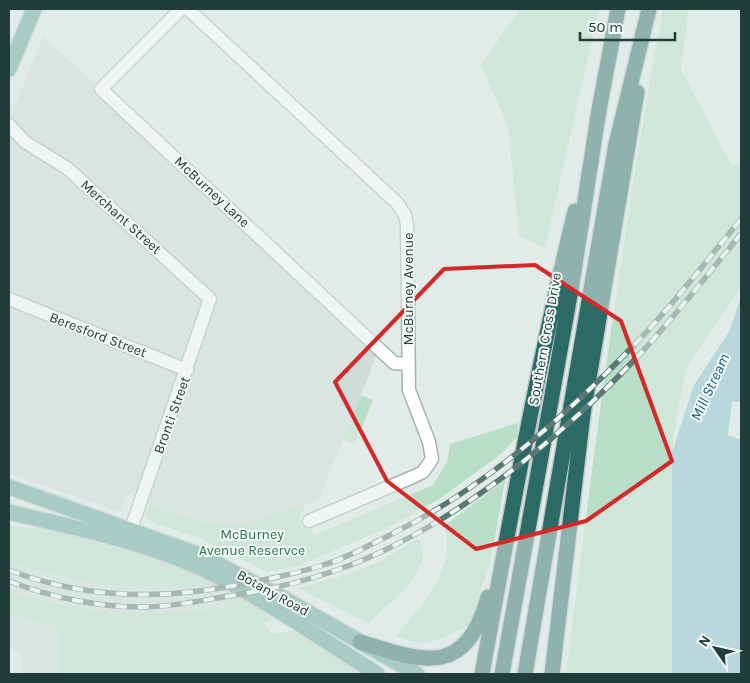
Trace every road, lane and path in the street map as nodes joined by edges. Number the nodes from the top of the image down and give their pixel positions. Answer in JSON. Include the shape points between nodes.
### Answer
{"nodes":[{"id":1,"x":34,"y":9,"type":"edge"},
{"id":2,"x":181,"y":9,"type":"edge"},
{"id":3,"x":188,"y":9,"type":"edge"},
{"id":4,"x":618,"y":9,"type":"edge"},
{"id":5,"x":650,"y":9,"type":"edge"},
{"id":6,"x":9,"y":69,"type":"edge"},
{"id":7,"x":599,"y":110,"type":"junction"},
{"id":8,"x":9,"y":125,"type":"edge"},
{"id":9,"x":9,"y":141,"type":"edge"},
{"id":10,"x":25,"y":142,"type":"junction"},
{"id":11,"x":9,"y":299,"type":"edge"},
{"id":12,"x":210,"y":299,"type":"joint"},
{"id":13,"x":408,"y":364,"type":"junction"},
{"id":14,"x":187,"y":370,"type":"junction"},
{"id":15,"x":9,"y":487,"type":"edge"},
{"id":16,"x":9,"y":508,"type":"edge"},
{"id":17,"x":9,"y":512,"type":"edge"},
{"id":18,"x":24,"y":516,"type":"junction"},
{"id":19,"x":309,"y":521,"type":"dead end"},
{"id":20,"x":509,"y":524,"type":"junction"},
{"id":21,"x":131,"y":529,"type":"junction"},
{"id":22,"x":360,"y":642,"type":"junction"},
{"id":23,"x":526,"y":672,"type":"edge"},
{"id":24,"x":378,"y":674,"type":"edge"},
{"id":25,"x":417,"y":674,"type":"edge"},
{"id":26,"x":482,"y":674,"type":"edge"},
{"id":27,"x":502,"y":674,"type":"edge"},
{"id":28,"x":552,"y":674,"type":"edge"}],
"edges":[{"from":1,"to":6,"type":"main road"},
{"from":2,"to":13,"type":"street","name":"McBurney Lane","via":[[101,89],[394,362]]},
{"from":3,"to":13,"type":"street","name":"McBurney Avenue","via":[[397,203],[405,215],[408,225]]},
{"from":4,"to":7,"type":"highway","name":"Southern Cross Drive"},
{"from":5,"to":23,"type":"highway","via":[[616,144]]},
{"from":5,"to":28,"type":"highway","via":[[583,414]]},
{"from":7,"to":20,"type":"highway","via":[[560,273]]},
{"from":7,"to":27,"type":"highway","name":"Southern Cross Drive","via":[[572,284]]},
{"from":8,"to":10,"type":"street","name":"Merchant Street"},
{"from":9,"to":10,"type":"street","name":"Merchant Street"},
{"from":10,"to":12,"type":"street","name":"Merchant Street","via":[[67,168]]},
{"from":11,"to":14,"type":"street","name":"Beresford Street"},
{"from":12,"to":14,"type":"street","name":"Bronti Street"},
{"from":13,"to":19,"type":"street","name":"McBurney Avenue","via":[[409,390],[432,454],[429,465],[424,472]]},
{"from":14,"to":21,"type":"street","name":"Bronti Street"},
{"from":15,"to":21,"type":"main road","name":"Botany Road"},
{"from":16,"to":18,"type":"main road"},
{"from":17,"to":18,"type":"main road","name":"Botany Road"},
{"from":18,"to":24,"type":"main road","name":"Botany Road","via":[[142,546],[206,570],[266,603]]},
{"from":20,"to":22,"type":"highway","via":[[484,611],[471,636],[456,651],[428,660]]},
{"from":20,"to":26,"type":"highway"},
{"from":21,"to":22,"type":"main road","name":"Botany Road","via":[[229,569]]},
{"from":22,"to":25,"type":"main road","name":"Botany Road"}]}
